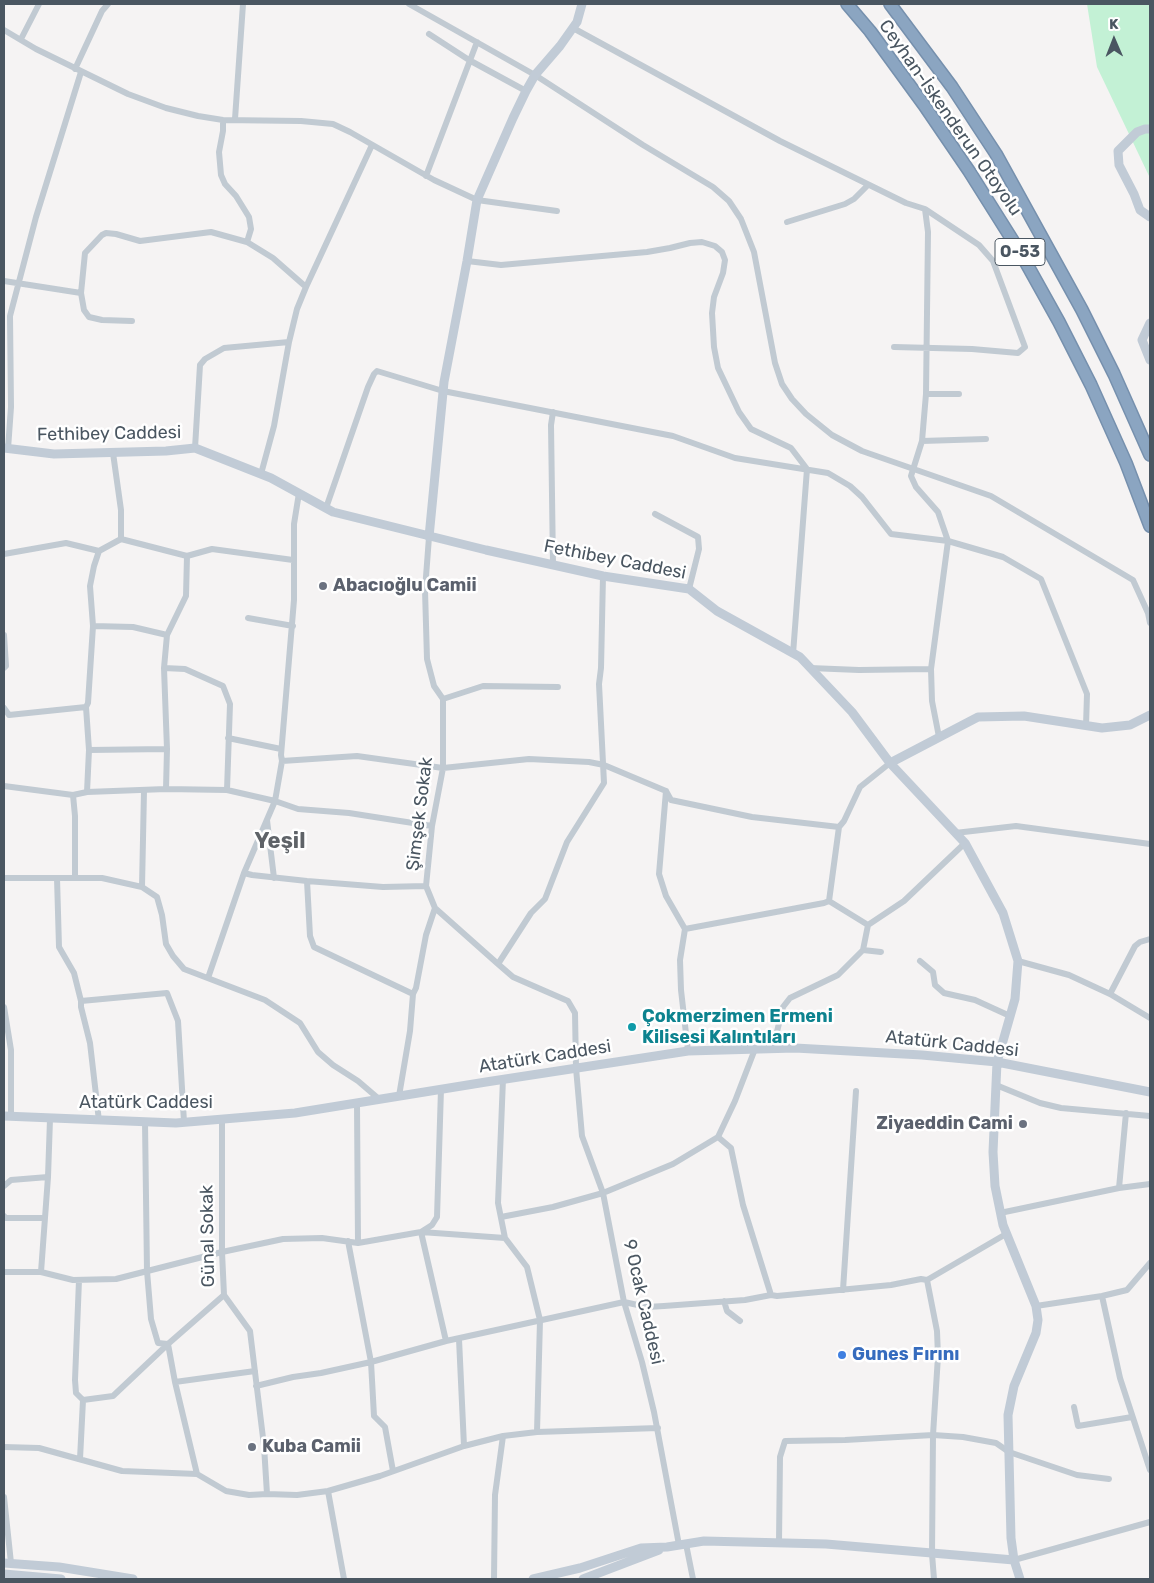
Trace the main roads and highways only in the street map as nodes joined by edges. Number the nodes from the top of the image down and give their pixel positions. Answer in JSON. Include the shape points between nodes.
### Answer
{"nodes":[{"id":1,"x":847,"y":4,"type":"edge"},
{"id":2,"x":890,"y":4,"type":"edge"},
{"id":3,"x":1150,"y":454,"type":"edge"},
{"id":4,"x":1150,"y":526,"type":"edge"}],
"edges":[{"from":1,"to":4,"type":"highway","name":"Ceyhan-İskenderun Otoyolu","number":"O-53","via":[[924,105],[1020,252],[1090,385],[1126,463]]},
{"from":2,"to":3,"type":"highway","name":"Ceyhan-İskenderun Otoyolu","number":"O-53","via":[[952,87],[996,154],[1082,310]]}]}
